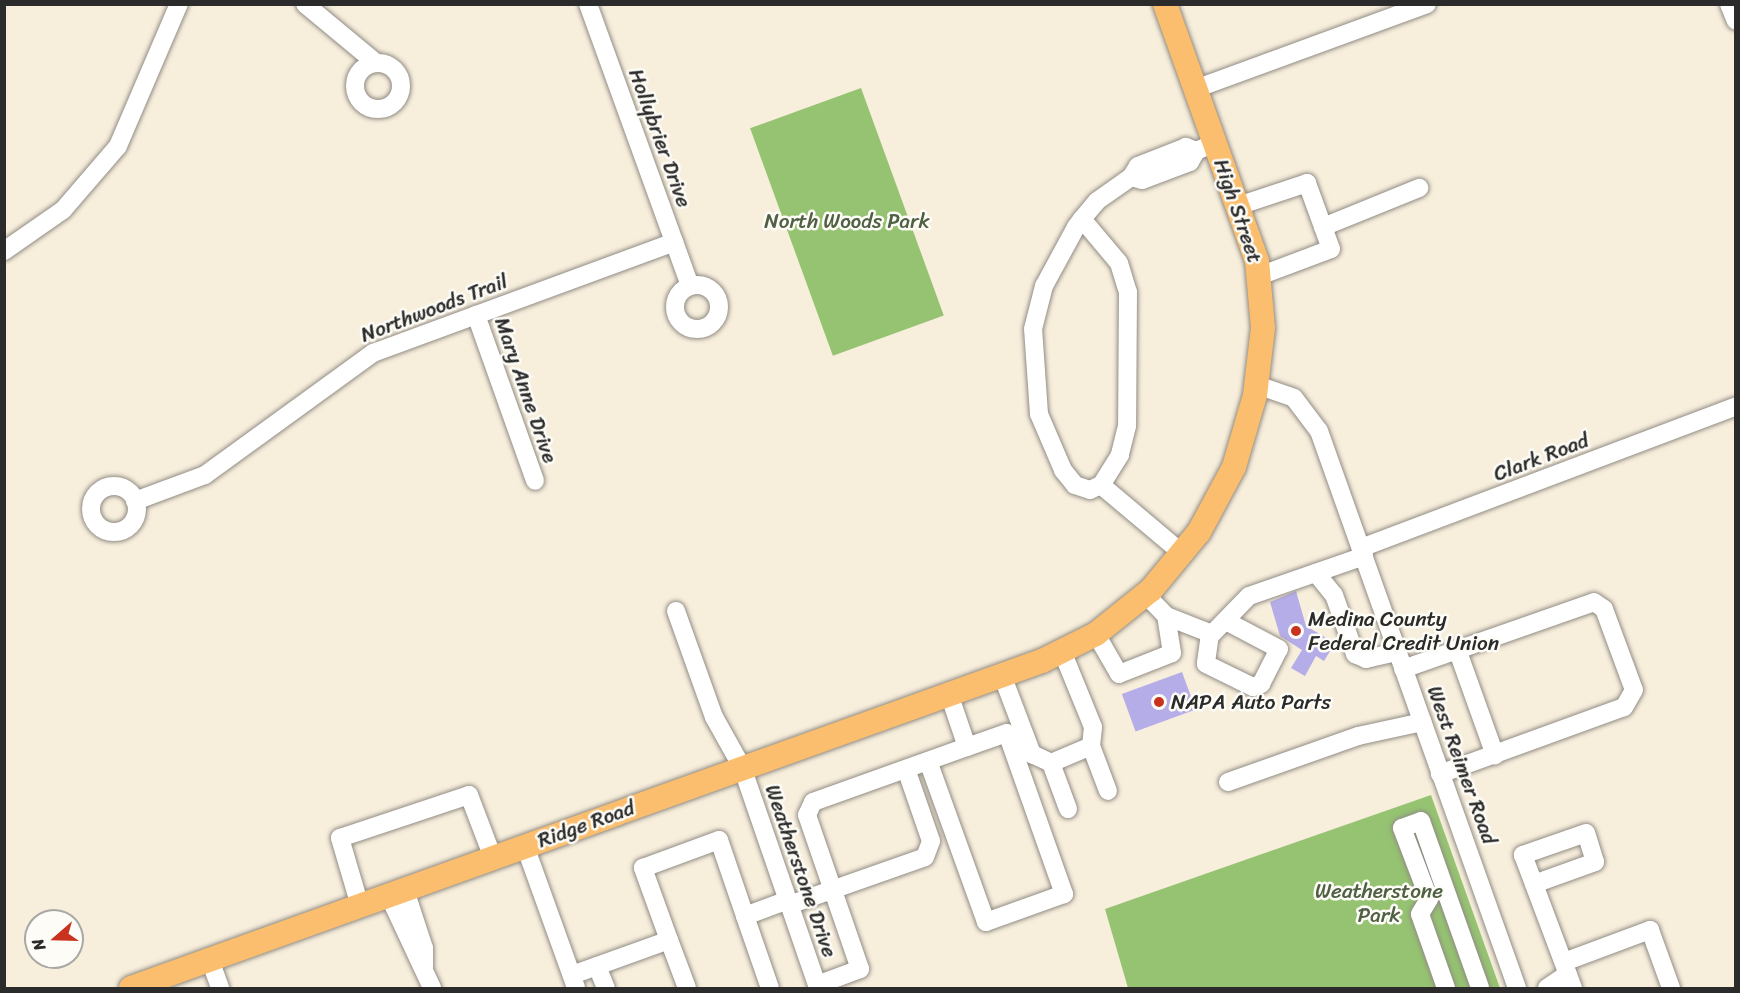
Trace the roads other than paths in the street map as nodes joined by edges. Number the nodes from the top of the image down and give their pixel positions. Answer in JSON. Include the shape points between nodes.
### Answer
{"nodes":[{"id":1,"x":179,"y":4,"type":"edge"},
{"id":2,"x":305,"y":4,"type":"edge"},
{"id":3,"x":588,"y":4,"type":"edge"},
{"id":4,"x":1164,"y":4,"type":"edge"},
{"id":5,"x":1427,"y":4,"type":"edge"},
{"id":6,"x":1729,"y":4,"type":"edge"},
{"id":7,"x":1736,"y":21,"type":"edge"},
{"id":8,"x":376,"y":63,"type":"dead end"},
{"id":9,"x":1195,"y":89,"type":"junction"},
{"id":10,"x":1205,"y":147,"type":"junction"},
{"id":11,"x":1419,"y":188,"type":"dead end"},
{"id":12,"x":1238,"y":206,"type":"junction"},
{"id":13,"x":1082,"y":219,"type":"junction"},
{"id":14,"x":1323,"y":227,"type":"junction"},
{"id":15,"x":674,"y":242,"type":"junction"},
{"id":16,"x":4,"y":251,"type":"edge"},
{"id":17,"x":1259,"y":276,"type":"junction"},
{"id":18,"x":690,"y":286,"type":"dead end"},
{"id":19,"x":476,"y":315,"type":"junction"},
{"id":20,"x":1257,"y":385,"type":"junction"},
{"id":21,"x":1736,"y":406,"type":"edge"},
{"id":22,"x":535,"y":481,"type":"dead end"},
{"id":23,"x":1101,"y":485,"type":"junction"},
{"id":24,"x":135,"y":501,"type":"dead end"},
{"id":25,"x":1362,"y":552,"type":"junction"},
{"id":26,"x":1183,"y":554,"type":"junction"},
{"id":27,"x":1316,"y":573,"type":"junction"},
{"id":28,"x":1145,"y":594,"type":"junction"},
{"id":29,"x":676,"y":611,"type":"dead end"},
{"id":30,"x":1166,"y":616,"type":"junction"},
{"id":31,"x":1226,"y":621,"type":"junction"},
{"id":32,"x":1096,"y":634,"type":"junction"},
{"id":33,"x":1210,"y":634,"type":"junction"},
{"id":34,"x":1457,"y":649,"type":"junction"},
{"id":35,"x":1052,"y":656,"type":"junction"},
{"id":36,"x":1400,"y":660,"type":"junction"},
{"id":37,"x":1002,"y":675,"type":"junction"},
{"id":38,"x":949,"y":694,"type":"junction"},
{"id":39,"x":1422,"y":722,"type":"junction"},
{"id":40,"x":1091,"y":746,"type":"junction"},
{"id":41,"x":967,"y":747,"type":"junction"},
{"id":42,"x":1495,"y":755,"type":"junction"},
{"id":43,"x":928,"y":761,"type":"junction"},
{"id":44,"x":1051,"y":763,"type":"junction"},
{"id":45,"x":742,"y":768,"type":"junction"},
{"id":46,"x":906,"y":769,"type":"junction"},
{"id":47,"x":1440,"y":774,"type":"junction"},
{"id":48,"x":1227,"y":782,"type":"dead end"},
{"id":49,"x":1108,"y":791,"type":"dead end"},
{"id":50,"x":1068,"y":809,"type":"dead end"},
{"id":51,"x":525,"y":846,"type":"junction"},
{"id":52,"x":493,"y":858,"type":"junction"},
{"id":53,"x":1534,"y":884,"type":"dead end"},
{"id":54,"x":833,"y":890,"type":"junction"},
{"id":55,"x":397,"y":892,"type":"junction"},
{"id":56,"x":789,"y":903,"type":"junction"},
{"id":57,"x":360,"y":906,"type":"junction"},
{"id":58,"x":745,"y":916,"type":"junction"},
{"id":59,"x":669,"y":939,"type":"junction"},
{"id":60,"x":210,"y":960,"type":"junction"},
{"id":61,"x":597,"y":966,"type":"junction"},
{"id":62,"x":1568,"y":975,"type":"edge"},
{"id":63,"x":574,"y":982,"type":"edge"},
{"id":64,"x":818,"y":987,"type":"edge"},
{"id":65,"x":131,"y":988,"type":"edge"},
{"id":66,"x":220,"y":988,"type":"edge"},
{"id":67,"x":432,"y":988,"type":"edge"},
{"id":68,"x":606,"y":988,"type":"edge"},
{"id":69,"x":687,"y":988,"type":"edge"},
{"id":70,"x":770,"y":988,"type":"edge"},
{"id":71,"x":1446,"y":988,"type":"edge"},
{"id":72,"x":1480,"y":988,"type":"edge"},
{"id":73,"x":1517,"y":988,"type":"edge"},
{"id":74,"x":1546,"y":988,"type":"edge"},
{"id":75,"x":1671,"y":988,"type":"edge"}],
"edges":[{"from":1,"to":16,"type":"street","via":[[118,146],[63,210]]},
{"from":2,"to":8,"type":"street"},
{"from":3,"to":15,"type":"street","name":"Hollybrier Drive"},
{"from":4,"to":9,"type":"main road","name":"High Street"},
{"from":5,"to":9,"type":"street"},
{"from":6,"to":7,"type":"street"},
{"from":9,"to":10,"type":"main road","name":"High Street"},
{"from":10,"to":12,"type":"main road","name":"High Street"},
{"from":10,"to":13,"type":"street","via":[[1176,150],[1138,166],[1131,177]]},
{"from":11,"to":14,"type":"street"},
{"from":12,"to":14,"type":"street","via":[[1306,183]]},
{"from":12,"to":17,"type":"main road","name":"High Street"},
{"from":13,"to":23,"type":"street","via":[[1119,263],[1128,292],[1127,426],[1120,455]]},
{"from":13,"to":23,"type":"street","via":[[1044,285],[1032,362],[1039,414],[1063,470],[1075,485],[1090,490]]},
{"from":14,"to":17,"type":"street","via":[[1331,249]]},
{"from":15,"to":18,"type":"street","name":"Hollybrier Drive"},
{"from":15,"to":19,"type":"street","name":"Northwoods Trail"},
{"from":17,"to":20,"type":"main road","name":"High Street","via":[[1263,328]]},
{"from":19,"to":22,"type":"street","name":"Mary Anne Drive"},
{"from":19,"to":24,"type":"street","name":"Northwoods Trail","via":[[373,353],[205,475]]},
{"from":20,"to":25,"type":"street","name":"West Reimer Road","via":[[1278,389],[1308,412]]},
{"from":20,"to":26,"type":"main road","name":"High Street","via":[[1234,466]]},
{"from":21,"to":25,"type":"street","name":"Clark Road"},
{"from":23,"to":26,"type":"street"},
{"from":25,"to":27,"type":"street","name":"Clark Road"},
{"from":25,"to":36,"type":"street","name":"West Reimer Road"},
{"from":26,"to":28,"type":"main road","name":"High Street"},
{"from":27,"to":31,"type":"street","name":"Clark Road","via":[[1249,596]]},
{"from":27,"to":36,"type":"street","via":[[1334,595],[1358,656]]},
{"from":28,"to":30,"type":"street"},
{"from":28,"to":32,"type":"main road","name":"High Street"},
{"from":29,"to":45,"type":"street","name":"Weatherstone Drive","via":[[714,717]]},
{"from":30,"to":32,"type":"street","via":[[1172,653],[1119,674]]},
{"from":30,"to":33,"type":"street"},
{"from":31,"to":33,"type":"street","name":"Clark Road"},
{"from":31,"to":33,"type":"street","via":[[1279,649],[1261,684],[1253,687],[1207,665]]},
{"from":32,"to":35,"type":"main road","name":"High Street"},
{"from":34,"to":36,"type":"street"},
{"from":34,"to":42,"type":"street"},
{"from":34,"to":42,"type":"street","via":[[1587,602],[1604,609],[1634,690],[1632,701]]},
{"from":35,"to":37,"type":"main road","name":"Ridge Road"},
{"from":35,"to":40,"type":"street","via":[[1093,728]]},
{"from":36,"to":39,"type":"street","name":"West Reimer Road"},
{"from":37,"to":38,"type":"main road","name":"Ridge Road"},
{"from":37,"to":44,"type":"street","via":[[1032,754]]},
{"from":38,"to":41,"type":"street"},
{"from":38,"to":45,"type":"main road","name":"Ridge Road"},
{"from":39,"to":47,"type":"street","name":"West Reimer Road"},
{"from":39,"to":48,"type":"street","via":[[1358,736]]},
{"from":40,"to":44,"type":"street"},
{"from":40,"to":49,"type":"street"},
{"from":41,"to":43,"type":"street"},
{"from":41,"to":43,"type":"street","via":[[1007,733],[1064,894],[986,922]]},
{"from":42,"to":47,"type":"street"},
{"from":43,"to":46,"type":"street"},
{"from":44,"to":50,"type":"street"},
{"from":45,"to":51,"type":"main road","name":"Ridge Road"},
{"from":45,"to":56,"type":"street","name":"Weatherstone Drive"},
{"from":46,"to":54,"type":"street","via":[[931,842],[926,857]]},
{"from":46,"to":54,"type":"street","via":[[813,802],[807,815]]},
{"from":47,"to":73,"type":"street","name":"West Reimer Road"},
{"from":51,"to":52,"type":"main road","name":"Ridge Road"},
{"from":51,"to":63,"type":"street"},
{"from":52,"to":55,"type":"main road","name":"Ridge Road"},
{"from":52,"to":57,"type":"street","via":[[469,795],[340,838]]},
{"from":53,"to":62,"type":"street"},
{"from":54,"to":56,"type":"street"},
{"from":54,"to":64,"type":"street","via":[[860,969]]},
{"from":55,"to":57,"type":"main road","name":"Ridge Road"},
{"from":55,"to":67,"type":"street","via":[[424,948],[424,966]]},
{"from":56,"to":58,"type":"street"},
{"from":56,"to":64,"type":"street","name":"Weatherstone Drive"},
{"from":57,"to":60,"type":"main road","name":"Ridge Road"},
{"from":58,"to":59,"type":"street","via":[[719,840],[643,868]]},
{"from":58,"to":70,"type":"street"},
{"from":59,"to":61,"type":"street"},
{"from":59,"to":69,"type":"street"},
{"from":60,"to":65,"type":"main road","name":"Ridge Road"},
{"from":60,"to":66,"type":"street"},
{"from":61,"to":63,"type":"street"},
{"from":61,"to":68,"type":"street"},
{"from":62,"to":74,"type":"street"},
{"from":62,"to":75,"type":"street","via":[[1650,930]]},
{"from":71,"to":72,"type":"street","via":[[1420,914],[1429,899],[1402,828],[1421,821]]}]}
